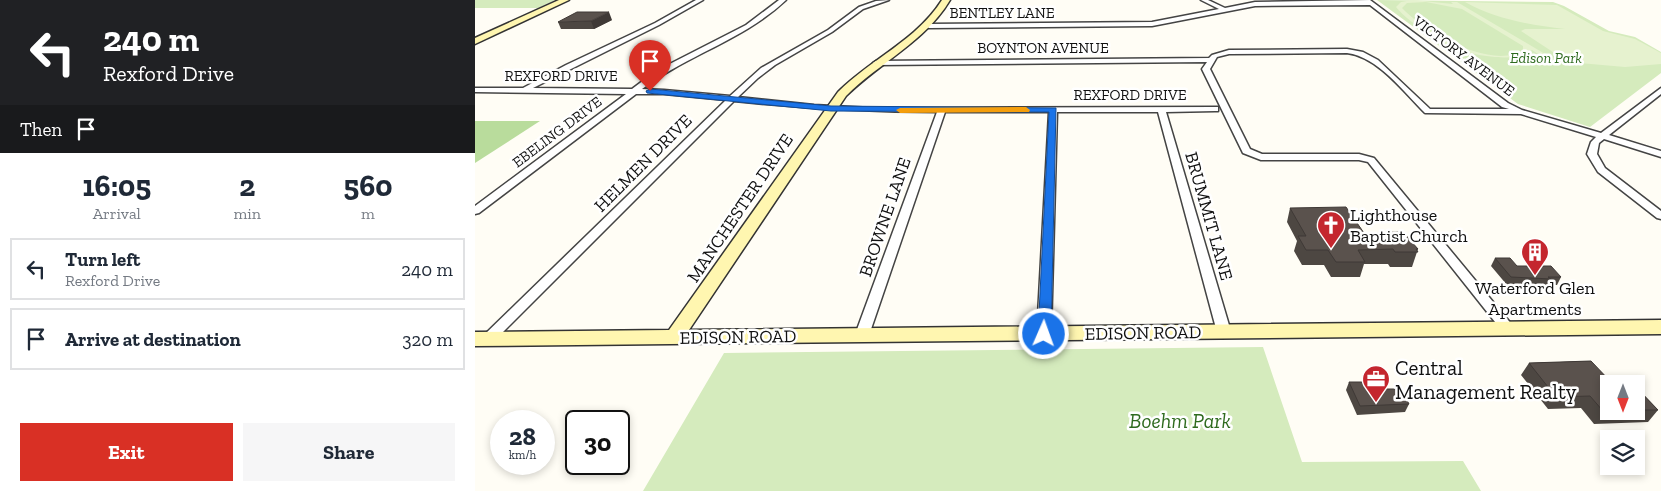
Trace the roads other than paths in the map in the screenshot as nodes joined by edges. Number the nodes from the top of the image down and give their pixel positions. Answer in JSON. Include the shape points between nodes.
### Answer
{"nodes":[{"id":1,"x":565,"y":0,"type":"edge"},
{"id":2,"x":700,"y":0,"type":"edge"},
{"id":3,"x":783,"y":0,"type":"edge"},
{"id":4,"x":886,"y":0,"type":"edge"},
{"id":5,"x":946,"y":0,"type":"edge"},
{"id":6,"x":1204,"y":0,"type":"edge"},
{"id":7,"x":1369,"y":1,"type":"edge"},
{"id":8,"x":1225,"y":10,"type":"junction"},
{"id":9,"x":929,"y":26,"type":"junction"},
{"id":10,"x":476,"y":41,"type":"edge"},
{"id":11,"x":1211,"y":60,"type":"junction"},
{"id":12,"x":876,"y":63,"type":"junction"},
{"id":13,"x":475,"y":90,"type":"edge"},
{"id":14,"x":524,"y":90,"type":"junction"},
{"id":15,"x":1661,"y":90,"type":"edge"},
{"id":16,"x":635,"y":91,"type":"junction"},
{"id":17,"x":730,"y":99,"type":"junction"},
{"id":18,"x":1650,"y":99,"type":"junction"},
{"id":19,"x":1661,"y":102,"type":"edge"},
{"id":20,"x":831,"y":108,"type":"junction"},
{"id":21,"x":1161,"y":109,"type":"junction"},
{"id":22,"x":1215,"y":109,"type":"dead end"},
{"id":23,"x":942,"y":110,"type":"junction"},
{"id":24,"x":1053,"y":110,"type":"junction"},
{"id":25,"x":1522,"y":112,"type":"junction"},
{"id":26,"x":1602,"y":137,"type":"junction"},
{"id":27,"x":1661,"y":154,"type":"edge"},
{"id":28,"x":475,"y":210,"type":"edge"},
{"id":29,"x":1661,"y":216,"type":"edge"},
{"id":30,"x":1661,"y":327,"type":"edge"},
{"id":31,"x":1508,"y":328,"type":"junction"},
{"id":32,"x":1224,"y":332,"type":"junction"},
{"id":33,"x":1044,"y":334,"type":"junction"},
{"id":34,"x":863,"y":335,"type":"junction"},
{"id":35,"x":674,"y":337,"type":"junction"},
{"id":36,"x":481,"y":339,"type":"edge"}],
"edges":[{"from":1,"to":10,"type":"street"},
{"from":2,"to":14,"type":"street","via":[[665,21],[585,57]]},
{"from":3,"to":16,"type":"street","name":"EBELING DRIVE","via":[[748,26],[679,61]]},
{"from":4,"to":17,"type":"street","name":"HELMEN DRIVE","via":[[860,7],[833,29],[763,70]]},
{"from":5,"to":9,"type":"street","name":"MANCHESTER DRIVE"},
{"from":6,"to":8,"type":"street"},
{"from":7,"to":8,"type":"street","name":"BENTLEY LANE","via":[[1262,3]]},
{"from":7,"to":25,"type":"street","name":"VICTORY AVENUE","via":[[1505,105]]},
{"from":8,"to":9,"type":"street","name":"BENTLEY LANE","via":[[1152,24]]},
{"from":9,"to":12,"type":"street","name":"MANCHESTER DRIVE"},
{"from":11,"to":12,"type":"street","name":"BOYNTON AVENUE"},
{"from":11,"to":25,"type":"street","via":[[1220,53],[1347,51],[1367,56],[1428,111]]},
{"from":11,"to":31,"type":"street","via":[[1206,69],[1246,151],[1261,157],[1359,157],[1371,160]]},
{"from":12,"to":20,"type":"street","name":"MANCHESTER DRIVE","via":[[851,84]]},
{"from":13,"to":14,"type":"street","name":"REXFORD DRIVE"},
{"from":14,"to":16,"type":"street","name":"REXFORD DRIVE"},
{"from":15,"to":18,"type":"street"},
{"from":16,"to":17,"type":"street","name":"REXFORD DRIVE"},
{"from":16,"to":28,"type":"street","name":"EBELING DRIVE"},
{"from":17,"to":20,"type":"street","name":"REXFORD DRIVE"},
{"from":17,"to":36,"type":"street","name":"HELMEN DRIVE"},
{"from":18,"to":19,"type":"street"},
{"from":18,"to":26,"type":"street"},
{"from":20,"to":23,"type":"street","name":"REXFORD DRIVE"},
{"from":20,"to":35,"type":"street","name":"MANCHESTER DRIVE"},
{"from":21,"to":22,"type":"street","name":"REXFORD DRIVE"},
{"from":21,"to":24,"type":"street","name":"REXFORD DRIVE"},
{"from":21,"to":32,"type":"street","name":"BRUMMIT LANE"},
{"from":23,"to":24,"type":"street","name":"REXFORD DRIVE"},
{"from":23,"to":34,"type":"street","name":"BROWNE LANE"},
{"from":24,"to":33,"type":"street"},
{"from":25,"to":26,"type":"street"},
{"from":26,"to":27,"type":"street"},
{"from":26,"to":29,"type":"street","via":[[1595,142],[1592,154],[1601,170]]},
{"from":30,"to":31,"type":"street","name":"EDISON ROAD"},
{"from":31,"to":32,"type":"street","name":"EDISON ROAD"},
{"from":32,"to":33,"type":"street","name":"EDISON ROAD"},
{"from":33,"to":34,"type":"street","name":"EDISON ROAD"},
{"from":34,"to":35,"type":"street","name":"EDISON ROAD"},
{"from":35,"to":36,"type":"street","name":"EDISON ROAD"}]}
